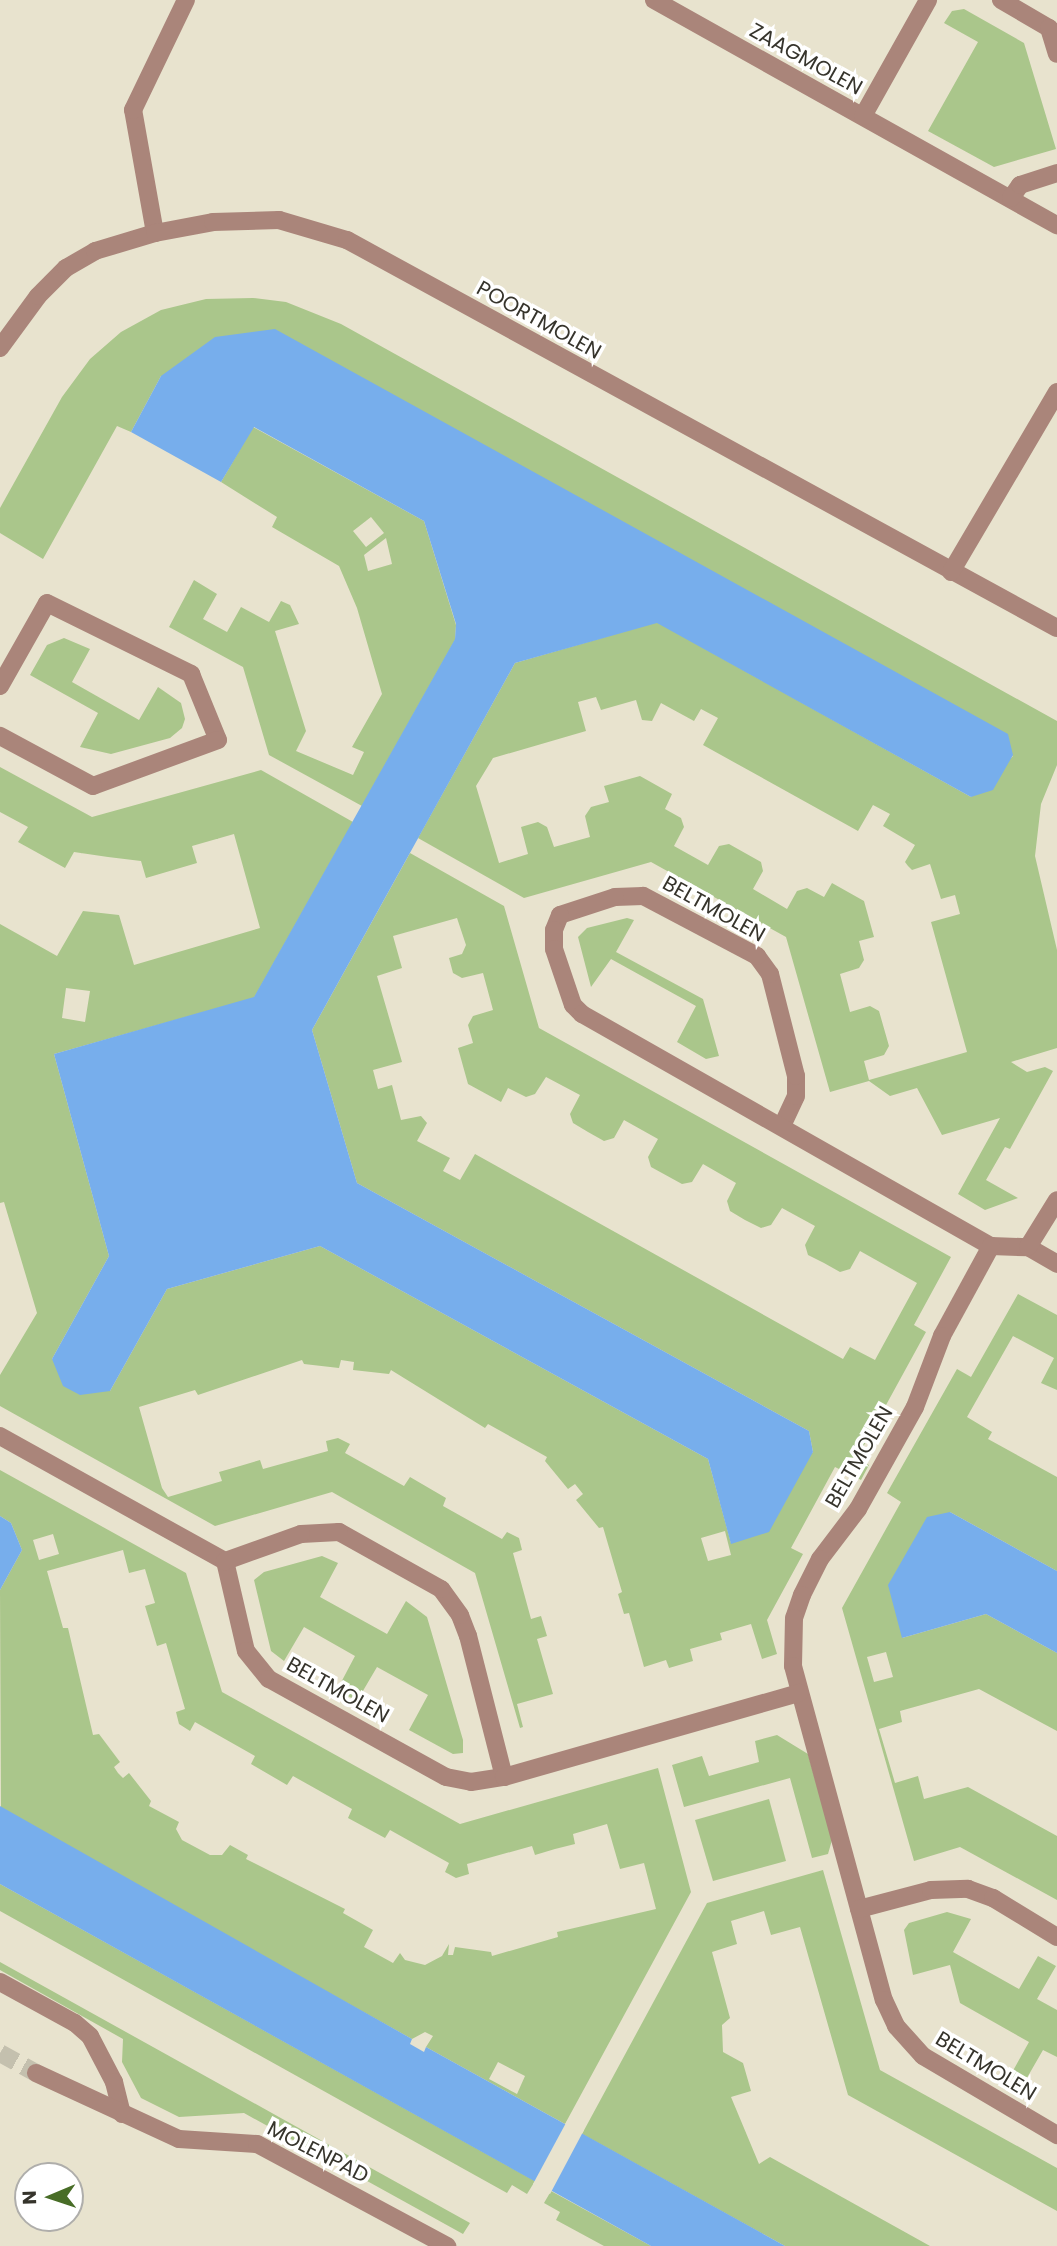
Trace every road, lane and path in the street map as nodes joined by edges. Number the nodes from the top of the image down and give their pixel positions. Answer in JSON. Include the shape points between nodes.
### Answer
{"nodes":[{"id":1,"x":186,"y":0,"type":"edge"},
{"id":2,"x":653,"y":0,"type":"edge"},
{"id":3,"x":928,"y":0,"type":"edge"},
{"id":4,"x":1000,"y":0,"type":"edge"},
{"id":5,"x":1057,"y":54,"type":"edge"},
{"id":6,"x":863,"y":116,"type":"junction"},
{"id":7,"x":1057,"y":173,"type":"edge"},
{"id":8,"x":1011,"y":198,"type":"junction"},
{"id":9,"x":1057,"y":225,"type":"edge"},
{"id":10,"x":156,"y":233,"type":"junction"},
{"id":11,"x":0,"y":348,"type":"edge"},
{"id":12,"x":1057,"y":392,"type":"edge"},
{"id":13,"x":951,"y":572,"type":"junction"},
{"id":14,"x":1057,"y":628,"type":"edge"},
{"id":15,"x":0,"y":686,"type":"edge"},
{"id":16,"x":0,"y":736,"type":"edge"},
{"id":17,"x":782,"y":1126,"type":"junction"},
{"id":18,"x":1057,"y":1200,"type":"edge"},
{"id":19,"x":991,"y":1246,"type":"junction"},
{"id":20,"x":1028,"y":1247,"type":"junction"},
{"id":21,"x":1057,"y":1264,"type":"edge"},
{"id":22,"x":0,"y":1436,"type":"edge"},
{"id":23,"x":225,"y":1561,"type":"junction"},
{"id":24,"x":799,"y":1693,"type":"junction"},
{"id":25,"x":504,"y":1777,"type":"junction"},
{"id":26,"x":859,"y":1909,"type":"junction"},
{"id":27,"x":1057,"y":1937,"type":"edge"},
{"id":28,"x":0,"y":1982,"type":"edge"},
{"id":29,"x":36,"y":2073,"type":"tunnel mouth"},
{"id":30,"x":122,"y":2114,"type":"junction"},
{"id":31,"x":1057,"y":2135,"type":"edge"},
{"id":32,"x":447,"y":2246,"type":"edge"}],
"edges":[{"from":1,"to":10,"type":"street","via":[[133,110]]},
{"from":2,"to":6,"type":"street","name":"ZAAGMOLEN"},
{"from":3,"to":6,"type":"street","name":"ZAAGMOLEN"},
{"from":4,"to":5,"type":"street","via":[[1049,28]]},
{"from":6,"to":8,"type":"street","name":"ZAAGMOLEN"},
{"from":7,"to":8,"type":"street","via":[[1020,185]]},
{"from":8,"to":9,"type":"street","name":"ZAAGMOLEN"},
{"from":10,"to":11,"type":"street","name":"POORTMOLEN","via":[[95,251],[66,268],[38,296]]},
{"from":10,"to":13,"type":"street","name":"POORTMOLEN","via":[[213,222],[279,220],[347,240]]},
{"from":12,"to":13,"type":"street"},
{"from":13,"to":14,"type":"street","name":"POORTMOLEN"},
{"from":15,"to":16,"type":"street","via":[[47,603],[191,674],[218,740],[93,786]]},
{"from":17,"to":17,"type":"street","name":"BELTMOLEN","via":[[796,1096],[796,1076],[770,974],[757,956],[643,895],[615,897],[560,915],[553,942],[577,1010]]},
{"from":17,"to":19,"type":"street","name":"BELTMOLEN"},
{"from":18,"to":20,"type":"street"},
{"from":19,"to":20,"type":"street","name":"BELTMOLEN"},
{"from":19,"to":24,"type":"street","name":"BELTMOLEN","via":[[942,1336],[908,1418],[858,1509],[820,1559],[802,1595],[792,1639]]},
{"from":20,"to":21,"type":"street","name":"BELTMOLEN"},
{"from":22,"to":23,"type":"street"},
{"from":23,"to":25,"type":"street","name":"BELTMOLEN","via":[[246,1651],[270,1679],[446,1777],[471,1782]]},
{"from":23,"to":25,"type":"street","via":[[301,1534],[339,1532],[441,1588],[468,1636]]},
{"from":24,"to":25,"type":"street","name":"BELTMOLEN"},
{"from":24,"to":26,"type":"street","name":"BELTMOLEN"},
{"from":26,"to":27,"type":"street","via":[[931,1890],[968,1889],[993,1898]]},
{"from":26,"to":31,"type":"street","name":"BELTMOLEN","via":[[884,2000],[911,2046]]},
{"from":28,"to":30,"type":"street","via":[[90,2036],[114,2082]]},
{"from":29,"to":30,"type":"street","name":"MOLENPAD"},
{"from":30,"to":32,"type":"street","name":"MOLENPAD","via":[[179,2139],[257,2144]]}]}
